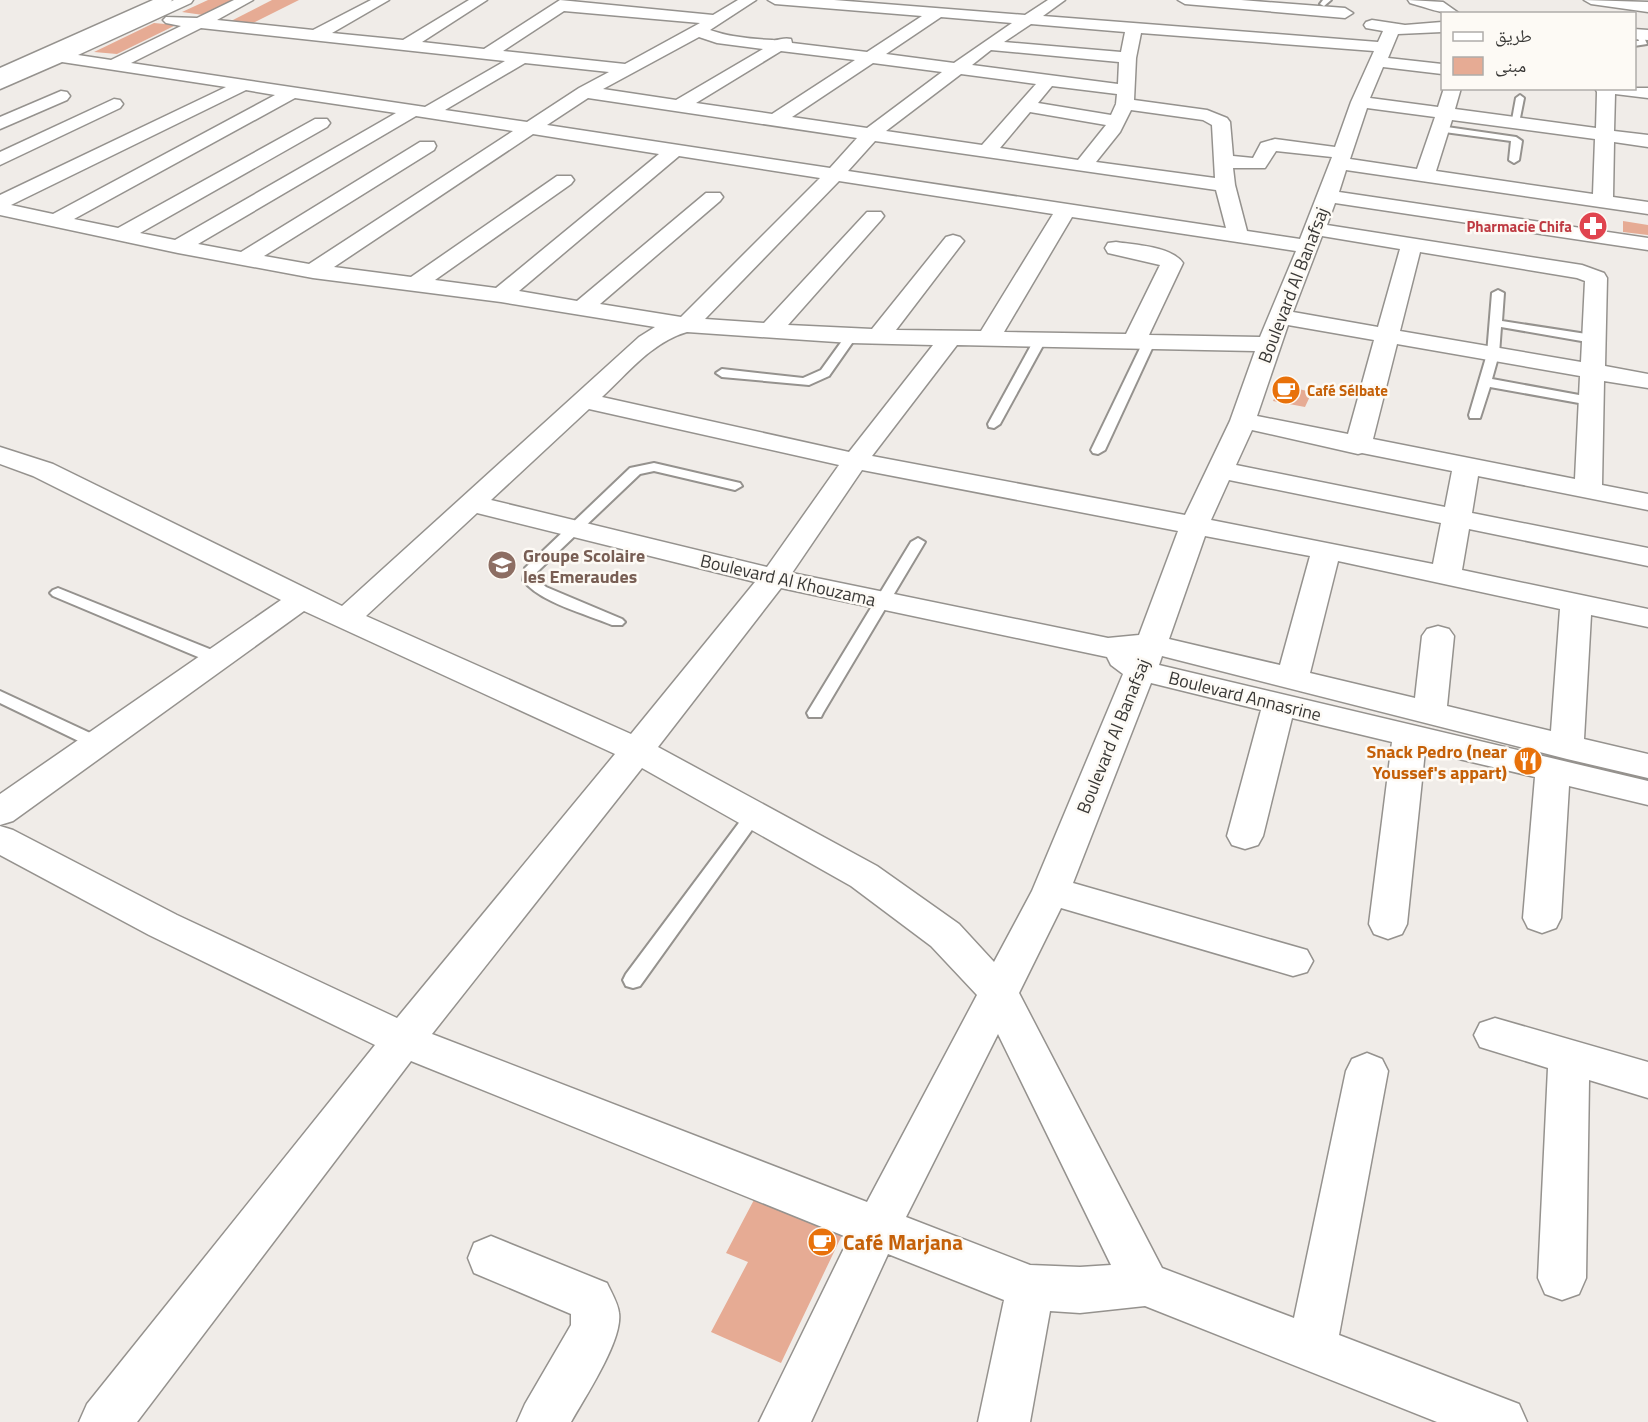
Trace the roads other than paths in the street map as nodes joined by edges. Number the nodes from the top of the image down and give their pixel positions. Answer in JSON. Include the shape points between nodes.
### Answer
{"nodes":[{"id":1,"x":144,"y":0,"type":"edge"},
{"id":2,"x":165,"y":0,"type":"edge"},
{"id":3,"x":186,"y":0,"type":"edge"},
{"id":4,"x":246,"y":0,"type":"edge"},
{"id":5,"x":382,"y":0,"type":"edge"},
{"id":6,"x":480,"y":0,"type":"edge"},
{"id":7,"x":749,"y":0,"type":"edge"},
{"id":8,"x":775,"y":0,"type":"edge"},
{"id":9,"x":1059,"y":0,"type":"edge"},
{"id":10,"x":1185,"y":0,"type":"edge"},
{"id":11,"x":1260,"y":0,"type":"edge"},
{"id":12,"x":1415,"y":0,"type":"edge"},
{"id":13,"x":1591,"y":0,"type":"edge"},
{"id":14,"x":1325,"y":2,"type":"edge"},
{"id":15,"x":566,"y":3,"type":"edge"},
{"id":16,"x":841,"y":5,"type":"junction"},
{"id":17,"x":1348,"y":6,"type":"edge"},
{"id":18,"x":1648,"y":7,"type":"edge"},
{"id":19,"x":937,"y":12,"type":"junction"},
{"id":20,"x":1452,"y":12,"type":"edge"},
{"id":21,"x":1028,"y":19,"type":"junction"},
{"id":22,"x":171,"y":20,"type":"dead end"},
{"id":23,"x":714,"y":20,"type":"junction"},
{"id":24,"x":200,"y":22,"type":"junction"},
{"id":25,"x":815,"y":22,"type":"dead end"},
{"id":26,"x":1134,"y":27,"type":"junction"},
{"id":27,"x":1441,"y":27,"type":"edge"},
{"id":28,"x":698,"y":31,"type":"junction"},
{"id":29,"x":798,"y":34,"type":"dead end"},
{"id":30,"x":316,"y":35,"type":"junction"},
{"id":31,"x":988,"y":45,"type":"junction"},
{"id":32,"x":1386,"y":45,"type":"junction"},
{"id":33,"x":405,"y":46,"type":"junction"},
{"id":34,"x":780,"y":46,"type":"junction"},
{"id":35,"x":1420,"y":46,"type":"dead end"},
{"id":36,"x":487,"y":54,"type":"junction"},
{"id":37,"x":60,"y":57,"type":"junction"},
{"id":38,"x":868,"y":57,"type":"junction"},
{"id":39,"x":520,"y":58,"type":"junction"},
{"id":40,"x":1128,"y":58,"type":"junction"},
{"id":41,"x":0,"y":63,"type":"edge"},
{"id":42,"x":113,"y":65,"type":"junction"},
{"id":43,"x":957,"y":68,"type":"junction"},
{"id":44,"x":1441,"y":68,"type":"edge"},
{"id":45,"x":626,"y":69,"type":"junction"},
{"id":46,"x":0,"y":74,"type":"edge"},
{"id":47,"x":1048,"y":80,"type":"junction"},
{"id":48,"x":0,"y":84,"type":"edge"},
{"id":49,"x":244,"y":85,"type":"junction"},
{"id":50,"x":1453,"y":90,"type":"edge"},
{"id":51,"x":1604,"y":90,"type":"edge"},
{"id":52,"x":1615,"y":90,"type":"edge"},
{"id":53,"x":585,"y":92,"type":"junction"},
{"id":54,"x":293,"y":93,"type":"junction"},
{"id":55,"x":1648,"y":93,"type":"edge"},
{"id":56,"x":61,"y":96,"type":"dead end"},
{"id":57,"x":1125,"y":97,"type":"junction"},
{"id":58,"x":1520,"y":98,"type":"dead end"},
{"id":59,"x":1360,"y":102,"type":"junction"},
{"id":60,"x":114,"y":104,"type":"dead end"},
{"id":61,"x":679,"y":106,"type":"junction"},
{"id":62,"x":1026,"y":106,"type":"junction"},
{"id":63,"x":420,"y":112,"type":"junction"},
{"id":64,"x":776,"y":120,"type":"junction"},
{"id":65,"x":1117,"y":121,"type":"junction"},
{"id":66,"x":1443,"y":121,"type":"junction"},
{"id":67,"x":321,"y":123,"type":"dead end"},
{"id":68,"x":1514,"y":123,"type":"junction"},
{"id":69,"x":0,"y":124,"type":"edge"},
{"id":70,"x":529,"y":128,"type":"junction"},
{"id":71,"x":872,"y":134,"type":"junction"},
{"id":72,"x":1604,"y":135,"type":"junction"},
{"id":73,"x":1648,"y":141,"type":"edge"},
{"id":74,"x":427,"y":146,"type":"dead end"},
{"id":75,"x":675,"y":150,"type":"junction"},
{"id":76,"x":987,"y":151,"type":"junction"},
{"id":77,"x":1340,"y":158,"type":"junction"},
{"id":78,"x":0,"y":159,"type":"edge"},
{"id":79,"x":1514,"y":160,"type":"dead end"},
{"id":80,"x":1224,"y":161,"type":"junction"},
{"id":81,"x":1083,"y":166,"type":"junction"},
{"id":82,"x":835,"y":174,"type":"junction"},
{"id":83,"x":1425,"y":175,"type":"junction"},
{"id":84,"x":564,"y":180,"type":"dead end"},
{"id":85,"x":1226,"y":185,"type":"junction"},
{"id":86,"x":1510,"y":189,"type":"junction"},
{"id":87,"x":1328,"y":196,"type":"junction"},
{"id":88,"x":713,"y":197,"type":"dead end"},
{"id":89,"x":1603,"y":202,"type":"junction"},
{"id":90,"x":0,"y":203,"type":"edge"},
{"id":91,"x":1648,"y":208,"type":"edge"},
{"id":92,"x":0,"y":209,"type":"edge"},
{"id":93,"x":1066,"y":209,"type":"junction"},
{"id":94,"x":874,"y":216,"type":"dead end"},
{"id":95,"x":55,"y":220,"type":"junction"},
{"id":96,"x":1508,"y":223,"type":"junction"},
{"id":97,"x":121,"y":235,"type":"junction"},
{"id":98,"x":1238,"y":235,"type":"junction"},
{"id":99,"x":1310,"y":237,"type":"junction"},
{"id":100,"x":953,"y":241,"type":"dead end"},
{"id":101,"x":1412,"y":244,"type":"junction"},
{"id":102,"x":1648,"y":244,"type":"edge"},
{"id":103,"x":178,"y":248,"type":"junction"},
{"id":104,"x":1116,"y":248,"type":"dead end"},
{"id":105,"x":244,"y":259,"type":"junction"},
{"id":106,"x":1504,"y":260,"type":"junction"},
{"id":107,"x":313,"y":271,"type":"junction"},
{"id":108,"x":415,"y":284,"type":"junction"},
{"id":109,"x":1498,"y":293,"type":"dead end"},
{"id":110,"x":501,"y":295,"type":"junction"},
{"id":111,"x":582,"y":308,"type":"junction"},
{"id":112,"x":1495,"y":323,"type":"junction"},
{"id":113,"x":686,"y":325,"type":"junction"},
{"id":114,"x":771,"y":330,"type":"junction"},
{"id":115,"x":1275,"y":330,"type":"junction"},
{"id":116,"x":1389,"y":335,"type":"junction"},
{"id":117,"x":851,"y":336,"type":"junction"},
{"id":118,"x":878,"y":337,"type":"junction"},
{"id":119,"x":950,"y":339,"type":"junction"},
{"id":120,"x":988,"y":339,"type":"junction"},
{"id":121,"x":1593,"y":339,"type":"junction"},
{"id":122,"x":1040,"y":340,"type":"junction"},
{"id":123,"x":1141,"y":342,"type":"junction"},
{"id":124,"x":1493,"y":354,"type":"junction"},
{"id":125,"x":1592,"y":371,"type":"junction"},
{"id":126,"x":722,"y":373,"type":"dead end"},
{"id":127,"x":1648,"y":381,"type":"edge"},
{"id":128,"x":1485,"y":382,"type":"junction"},
{"id":129,"x":584,"y":400,"type":"junction"},
{"id":130,"x":1590,"y":401,"type":"junction"},
{"id":131,"x":1475,"y":415,"type":"dead end"},
{"id":132,"x":1243,"y":421,"type":"junction"},
{"id":133,"x":994,"y":424,"type":"dead end"},
{"id":134,"x":1358,"y":446,"type":"junction"},
{"id":135,"x":1098,"y":450,"type":"dead end"},
{"id":136,"x":0,"y":455,"type":"edge"},
{"id":137,"x":855,"y":460,"type":"junction"},
{"id":138,"x":1466,"y":467,"type":"junction"},
{"id":139,"x":1221,"y":470,"type":"junction"},
{"id":140,"x":735,"y":486,"type":"dead end"},
{"id":141,"x":1588,"y":491,"type":"junction"},
{"id":142,"x":1648,"y":502,"type":"edge"},
{"id":143,"x":469,"y":503,"type":"junction"},
{"id":144,"x":1455,"y":519,"type":"junction"},
{"id":145,"x":1195,"y":524,"type":"junction"},
{"id":146,"x":576,"y":529,"type":"junction"},
{"id":147,"x":918,"y":542,"type":"dead end"},
{"id":148,"x":1326,"y":549,"type":"junction"},
{"id":149,"x":1648,"y":557,"type":"edge"},
{"id":150,"x":1446,"y":575,"type":"junction"},
{"id":151,"x":774,"y":578,"type":"junction"},
{"id":152,"x":58,"y":593,"type":"dead end"},
{"id":153,"x":302,"y":599,"type":"junction"},
{"id":154,"x":884,"y":602,"type":"junction"},
{"id":155,"x":1576,"y":603,"type":"junction"},
{"id":156,"x":1648,"y":618,"type":"edge"},
{"id":157,"x":345,"y":619,"type":"junction"},
{"id":158,"x":617,"y":622,"type":"dead end"},
{"id":159,"x":1438,"y":636,"type":"dead end"},
{"id":160,"x":1108,"y":648,"type":"joint"},
{"id":161,"x":1145,"y":657,"type":"junction"},
{"id":162,"x":216,"y":658,"type":"junction"},
{"id":163,"x":1285,"y":692,"type":"junction"},
{"id":164,"x":0,"y":696,"type":"edge"},
{"id":165,"x":815,"y":713,"type":"dead end"},
{"id":166,"x":1420,"y":725,"type":"junction"},
{"id":167,"x":97,"y":743,"type":"junction"},
{"id":168,"x":636,"y":750,"type":"junction"},
{"id":169,"x":1560,"y":759,"type":"junction"},
{"id":170,"x":1648,"y":766,"type":"edge"},
{"id":171,"x":1648,"y":793,"type":"edge"},
{"id":172,"x":0,"y":812,"type":"edge"},
{"id":173,"x":753,"y":816,"type":"junction"},
{"id":174,"x":1245,"y":836,"type":"dead end"},
{"id":175,"x":0,"y":839,"type":"edge"},
{"id":176,"x":1051,"y":891,"type":"junction"},
{"id":177,"x":1542,"y":918,"type":"dead end"},
{"id":178,"x":1388,"y":924,"type":"dead end"},
{"id":179,"x":1293,"y":961,"type":"dead end"},
{"id":180,"x":633,"y":980,"type":"dead end"},
{"id":181,"x":998,"y":992,"type":"junction"},
{"id":182,"x":1495,"y":1035,"type":"dead end"},
{"id":183,"x":403,"y":1040,"type":"junction"},
{"id":184,"x":1569,"y":1057,"type":"junction"},
{"id":185,"x":1367,"y":1071,"type":"dead end"},
{"id":186,"x":1648,"y":1080,"type":"edge"},
{"id":187,"x":877,"y":1228,"type":"junction"},
{"id":188,"x":491,"y":1258,"type":"dead end"},
{"id":189,"x":1562,"y":1278,"type":"dead end"},
{"id":190,"x":1145,"y":1284,"type":"junction"},
{"id":191,"x":1030,"y":1288,"type":"junction"},
{"id":192,"x":1312,"y":1347,"type":"junction"},
{"id":193,"x":105,"y":1422,"type":"edge"},
{"id":194,"x":543,"y":1422,"type":"edge"},
{"id":195,"x":785,"y":1422,"type":"edge"},
{"id":196,"x":1004,"y":1422,"type":"edge"},
{"id":197,"x":1501,"y":1422,"type":"edge"}],
"edges":[{"from":1,"to":41,"type":"street"},
{"from":2,"to":46,"type":"street"},
{"from":3,"to":37,"type":"street"},
{"from":4,"to":24,"type":"street"},
{"from":5,"to":30,"type":"street"},
{"from":6,"to":33,"type":"street"},
{"from":7,"to":23,"type":"street"},
{"from":8,"to":16,"type":"street"},
{"from":9,"to":21,"type":"street"},
{"from":10,"to":17,"type":"street"},
{"from":11,"to":14,"type":"street"},
{"from":12,"to":20,"type":"street"},
{"from":13,"to":18,"type":"street"},
{"from":14,"to":17,"type":"street"},
{"from":15,"to":23,"type":"street"},
{"from":15,"to":36,"type":"street"},
{"from":16,"to":19,"type":"street"},
{"from":16,"to":25,"type":"street"},
{"from":17,"to":32,"type":"street"},
{"from":19,"to":21,"type":"street"},
{"from":19,"to":38,"type":"street"},
{"from":21,"to":26,"type":"street"},
{"from":21,"to":31,"type":"street"},
{"from":22,"to":24,"type":"street"},
{"from":23,"to":28,"type":"street"},
{"from":24,"to":30,"type":"street"},
{"from":24,"to":42,"type":"street"},
{"from":26,"to":32,"type":"street"},
{"from":26,"to":40,"type":"street"},
{"from":27,"to":32,"type":"street","via":[[1417,30]]},
{"from":28,"to":34,"type":"street","via":[[717,38]]},
{"from":28,"to":45,"type":"street"},
{"from":29,"to":34,"type":"street"},
{"from":30,"to":33,"type":"street"},
{"from":31,"to":40,"type":"street"},
{"from":31,"to":43,"type":"street"},
{"from":32,"to":35,"type":"street"},
{"from":32,"to":44,"type":"street"},
{"from":32,"to":59,"type":"street","name":"Boulevard Al Banafsaj"},
{"from":33,"to":36,"type":"street"},
{"from":34,"to":38,"type":"street"},
{"from":34,"to":61,"type":"street"},
{"from":36,"to":39,"type":"street"},
{"from":37,"to":42,"type":"street"},
{"from":37,"to":48,"type":"street"},
{"from":38,"to":43,"type":"street"},
{"from":38,"to":64,"type":"street"},
{"from":39,"to":45,"type":"street"},
{"from":39,"to":63,"type":"street"},
{"from":40,"to":57,"type":"street"},
{"from":42,"to":49,"type":"street"},
{"from":43,"to":47,"type":"street"},
{"from":43,"to":71,"type":"street"},
{"from":45,"to":53,"type":"street"},
{"from":47,"to":57,"type":"street"},
{"from":47,"to":62,"type":"street"},
{"from":49,"to":54,"type":"street"},
{"from":49,"to":90,"type":"street"},
{"from":50,"to":66,"type":"street"},
{"from":51,"to":72,"type":"street"},
{"from":52,"to":55,"type":"street"},
{"from":53,"to":61,"type":"street"},
{"from":53,"to":70,"type":"street"},
{"from":54,"to":63,"type":"street"},
{"from":54,"to":95,"type":"street"},
{"from":56,"to":69,"type":"street"},
{"from":57,"to":65,"type":"street"},
{"from":57,"to":80,"type":"street","via":[[1218,119]]},
{"from":58,"to":68,"type":"lane"},
{"from":59,"to":66,"type":"street"},
{"from":59,"to":77,"type":"street","name":"Boulevard Al Banafsaj"},
{"from":60,"to":78,"type":"street"},
{"from":61,"to":64,"type":"street"},
{"from":62,"to":65,"type":"street"},
{"from":62,"to":76,"type":"street"},
{"from":63,"to":70,"type":"street"},
{"from":63,"to":103,"type":"street"},
{"from":64,"to":71,"type":"street"},
{"from":65,"to":81,"type":"street"},
{"from":66,"to":68,"type":"street"},
{"from":66,"to":79,"type":"lane","via":[[1517,141]]},
{"from":66,"to":83,"type":"street"},
{"from":67,"to":97,"type":"street"},
{"from":68,"to":72,"type":"street"},
{"from":70,"to":75,"type":"street"},
{"from":70,"to":107,"type":"street"},
{"from":71,"to":76,"type":"street"},
{"from":71,"to":82,"type":"street"},
{"from":72,"to":73,"type":"street"},
{"from":72,"to":89,"type":"street"},
{"from":74,"to":105,"type":"street"},
{"from":75,"to":82,"type":"street"},
{"from":75,"to":110,"type":"street"},
{"from":76,"to":81,"type":"street"},
{"from":77,"to":80,"type":"street","via":[[1275,145],[1268,147],[1258,164]]},
{"from":77,"to":83,"type":"street"},
{"from":77,"to":87,"type":"street","name":"Boulevard Al Banafsaj"},
{"from":80,"to":85,"type":"street"},
{"from":81,"to":85,"type":"street"},
{"from":82,"to":93,"type":"street"},
{"from":82,"to":113,"type":"street"},
{"from":83,"to":86,"type":"street"},
{"from":84,"to":108,"type":"street"},
{"from":85,"to":98,"type":"street"},
{"from":86,"to":89,"type":"street"},
{"from":86,"to":96,"type":"street"},
{"from":87,"to":96,"type":"street"},
{"from":87,"to":99,"type":"street","name":"Boulevard Al Banafsaj"},
{"from":88,"to":111,"type":"street"},
{"from":89,"to":91,"type":"street"},
{"from":92,"to":95,"type":"street"},
{"from":93,"to":98,"type":"street"},
{"from":93,"to":120,"type":"street"},
{"from":94,"to":114,"type":"street"},
{"from":95,"to":97,"type":"street"},
{"from":96,"to":102,"type":"street"},
{"from":96,"to":106,"type":"street"},
{"from":97,"to":103,"type":"street"},
{"from":98,"to":99,"type":"street"},
{"from":99,"to":101,"type":"street"},
{"from":99,"to":115,"type":"street","name":"Boulevard Al Banafsaj"},
{"from":100,"to":118,"type":"street"},
{"from":101,"to":106,"type":"street"},
{"from":101,"to":116,"type":"street"},
{"from":103,"to":105,"type":"street"},
{"from":104,"to":123,"type":"street","via":[[1172,263]]},
{"from":105,"to":107,"type":"street"},
{"from":106,"to":121,"type":"street","via":[[1582,272],[1596,278]]},
{"from":107,"to":108,"type":"street"},
{"from":108,"to":110,"type":"street"},
{"from":109,"to":112,"type":"lane"},
{"from":110,"to":111,"type":"street"},
{"from":111,"to":113,"type":"street"},
{"from":112,"to":121,"type":"lane"},
{"from":112,"to":124,"type":"lane"},
{"from":113,"to":114,"type":"street"},
{"from":113,"to":129,"type":"street","via":[[646,342]]},
{"from":114,"to":117,"type":"street"},
{"from":115,"to":116,"type":"street"},
{"from":115,"to":123,"type":"street"},
{"from":115,"to":132,"type":"street","name":"Boulevard Al Banafsaj"},
{"from":116,"to":124,"type":"street"},
{"from":116,"to":134,"type":"street"},
{"from":117,"to":118,"type":"street"},
{"from":117,"to":126,"type":"lane","via":[[825,373],[805,382]]},
{"from":118,"to":119,"type":"street"},
{"from":119,"to":120,"type":"street"},
{"from":119,"to":137,"type":"street"},
{"from":120,"to":122,"type":"street"},
{"from":121,"to":125,"type":"street"},
{"from":122,"to":123,"type":"street"},
{"from":122,"to":133,"type":"lane"},
{"from":123,"to":135,"type":"lane"},
{"from":124,"to":125,"type":"street"},
{"from":124,"to":128,"type":"lane"},
{"from":125,"to":127,"type":"street"},
{"from":125,"to":130,"type":"street"},
{"from":128,"to":130,"type":"lane"},
{"from":128,"to":131,"type":"lane"},
{"from":129,"to":137,"type":"street"},
{"from":129,"to":143,"type":"street"},
{"from":130,"to":141,"type":"street"},
{"from":132,"to":134,"type":"street"},
{"from":132,"to":139,"type":"street","name":"Boulevard Al Banafsaj"},
{"from":134,"to":138,"type":"street"},
{"from":136,"to":153,"type":"street","via":[[43,470]]},
{"from":137,"to":145,"type":"street"},
{"from":137,"to":151,"type":"street"},
{"from":138,"to":141,"type":"street"},
{"from":138,"to":144,"type":"street"},
{"from":139,"to":144,"type":"street"},
{"from":139,"to":145,"type":"street","name":"Boulevard Al Banafsaj"},
{"from":140,"to":146,"type":"lane","via":[[644,468],[635,471]]},
{"from":141,"to":142,"type":"street"},
{"from":143,"to":146,"type":"street","name":"Boulevard Al Khouzama"},
{"from":143,"to":157,"type":"street"},
{"from":144,"to":149,"type":"street"},
{"from":144,"to":150,"type":"street"},
{"from":145,"to":148,"type":"street"},
{"from":145,"to":161,"type":"street","name":"Boulevard Al Banafsaj"},
{"from":146,"to":151,"type":"street","name":"Boulevard Al Khouzama"},
{"from":146,"to":158,"type":"lane","via":[[530,571],[530,580],[541,590]]},
{"from":147,"to":154,"type":"lane"},
{"from":148,"to":150,"type":"street"},
{"from":148,"to":163,"type":"street"},
{"from":150,"to":155,"type":"street"},
{"from":151,"to":154,"type":"street","name":"Boulevard Al Khouzama"},
{"from":151,"to":168,"type":"street"},
{"from":152,"to":162,"type":"lane"},
{"from":153,"to":157,"type":"street"},
{"from":153,"to":162,"type":"street"},
{"from":154,"to":160,"type":"street","name":"Boulevard Al Khouzama"},
{"from":154,"to":165,"type":"lane"},
{"from":155,"to":156,"type":"street"},
{"from":155,"to":169,"type":"street"},
{"from":157,"to":168,"type":"street"},
{"from":159,"to":166,"type":"street"},
{"from":160,"to":161,"type":"street","name":"Boulevard Annasrine"},
{"from":161,"to":163,"type":"street","name":"Boulevard Annasrine"},
{"from":161,"to":176,"type":"street","name":"Boulevard Al Banafsaj"},
{"from":162,"to":167,"type":"street"},
{"from":163,"to":166,"type":"street","name":"Boulevard Annasrine"},
{"from":163,"to":174,"type":"street"},
{"from":164,"to":167,"type":"lane"},
{"from":166,"to":169,"type":"street","name":"Boulevard Annasrine"},
{"from":166,"to":178,"type":"street"},
{"from":167,"to":172,"type":"street"},
{"from":168,"to":173,"type":"street"},
{"from":168,"to":183,"type":"street"},
{"from":169,"to":170,"type":"street","name":"Boulevard Annasrine"},
{"from":169,"to":171,"type":"street","name":"Boulevard Annasrine"},
{"from":169,"to":177,"type":"street"},
{"from":173,"to":180,"type":"lane"},
{"from":173,"to":181,"type":"street","via":[[864,876],[945,935]]},
{"from":175,"to":183,"type":"street","via":[[163,925]]},
{"from":176,"to":179,"type":"street"},
{"from":176,"to":181,"type":"street","name":"Boulevard Al Banafsaj"},
{"from":181,"to":187,"type":"street","name":"Boulevard Al Banafsaj"},
{"from":181,"to":190,"type":"street"},
{"from":182,"to":184,"type":"street"},
{"from":183,"to":187,"type":"street"},
{"from":183,"to":193,"type":"street"},
{"from":184,"to":186,"type":"street"},
{"from":184,"to":189,"type":"street"},
{"from":185,"to":192,"type":"street"},
{"from":187,"to":191,"type":"street"},
{"from":187,"to":195,"type":"street","name":"Boulevard Al Banafsaj"},
{"from":188,"to":194,"type":"street","via":[[590,1299],[595,1312],[595,1330]]},
{"from":190,"to":191,"type":"street","via":[[1080,1290]]},
{"from":190,"to":192,"type":"street"},
{"from":191,"to":196,"type":"street"},
{"from":192,"to":197,"type":"street"}]}
